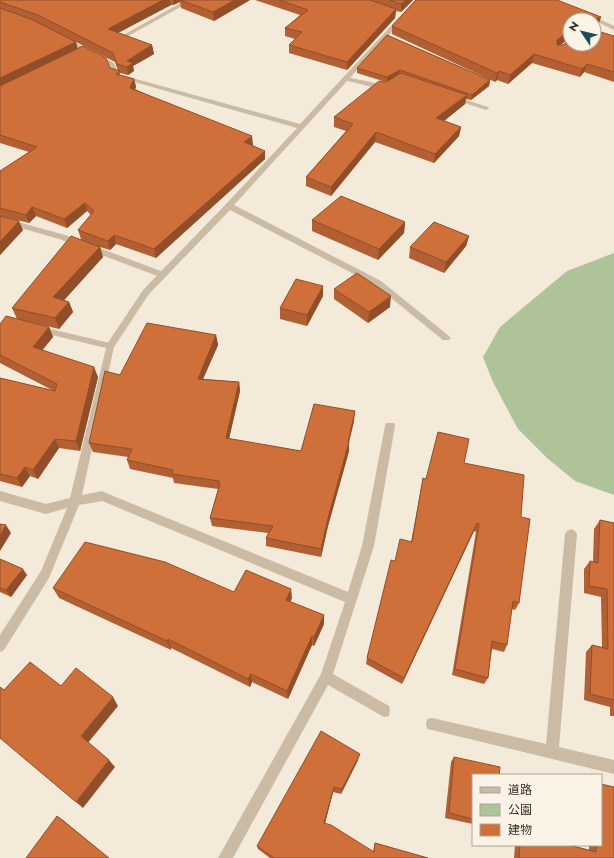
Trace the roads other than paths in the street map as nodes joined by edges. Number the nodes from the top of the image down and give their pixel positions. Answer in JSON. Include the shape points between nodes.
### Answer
{"nodes":[{"id":1,"x":190,"y":0,"type":"edge"},
{"id":2,"x":418,"y":0,"type":"edge"},
{"id":3,"x":602,"y":23,"type":"edge"},
{"id":4,"x":614,"y":28,"type":"edge"},
{"id":5,"x":58,"y":36,"type":"edge"},
{"id":6,"x":385,"y":36,"type":"junction"},
{"id":7,"x":119,"y":39,"type":"edge"},
{"id":8,"x":393,"y":39,"type":"edge"},
{"id":9,"x":86,"y":50,"type":"junction"},
{"id":10,"x":79,"y":53,"type":"edge"},
{"id":11,"x":346,"y":78,"type":"junction"},
{"id":12,"x":394,"y":82,"type":"edge"},
{"id":13,"x":450,"y":96,"type":"edge"},
{"id":14,"x":486,"y":108,"type":"dead end"},
{"id":15,"x":302,"y":127,"type":"junction"},
{"id":16,"x":230,"y":206,"type":"junction"},
{"id":17,"x":0,"y":219,"type":"edge"},
{"id":18,"x":163,"y":275,"type":"junction"},
{"id":19,"x":29,"y":327,"type":"edge"},
{"id":20,"x":446,"y":338,"type":"dead end"},
{"id":21,"x":110,"y":346,"type":"junction"},
{"id":22,"x":390,"y":426,"type":"dead end"},
{"id":23,"x":0,"y":496,"type":"edge"},
{"id":24,"x":75,"y":501,"type":"junction"},
{"id":25,"x":571,"y":534,"type":"dead end"},
{"id":26,"x":352,"y":599,"type":"junction"},
{"id":27,"x":0,"y":646,"type":"edge"},
{"id":28,"x":326,"y":677,"type":"junction"},
{"id":29,"x":384,"y":711,"type":"dead end"},
{"id":30,"x":432,"y":724,"type":"dead end"},
{"id":31,"x":552,"y":753,"type":"junction"},
{"id":32,"x":614,"y":767,"type":"edge"},
{"id":33,"x":225,"y":858,"type":"edge"}],
"edges":[{"from":1,"to":7,"type":"street"},
{"from":2,"to":6,"type":"street","via":[[399,14]]},
{"from":3,"to":4,"type":"street"},
{"from":5,"to":9,"type":"street"},
{"from":6,"to":8,"type":"street"},
{"from":6,"to":11,"type":"street"},
{"from":9,"to":10,"type":"street"},
{"from":9,"to":15,"type":"street","via":[[112,64],[114,75]]},
{"from":11,"to":12,"type":"street","via":[[384,88]]},
{"from":11,"to":15,"type":"street"},
{"from":13,"to":14,"type":"street"},
{"from":15,"to":16,"type":"street"},
{"from":16,"to":18,"type":"street"},
{"from":16,"to":20,"type":"street","via":[[378,283]]},
{"from":17,"to":18,"type":"street","via":[[62,237]]},
{"from":18,"to":21,"type":"street","via":[[146,292]]},
{"from":19,"to":21,"type":"street"},
{"from":21,"to":24,"type":"street"},
{"from":22,"to":26,"type":"street","via":[[368,546]]},
{"from":23,"to":24,"type":"street","via":[[46,509]]},
{"from":24,"to":26,"type":"street","via":[[102,496]]},
{"from":24,"to":27,"type":"street","via":[[45,574]]},
{"from":25,"to":31,"type":"street"},
{"from":26,"to":28,"type":"street"},
{"from":28,"to":29,"type":"street"},
{"from":28,"to":33,"type":"street"},
{"from":30,"to":31,"type":"street"},
{"from":31,"to":32,"type":"street"}]}
